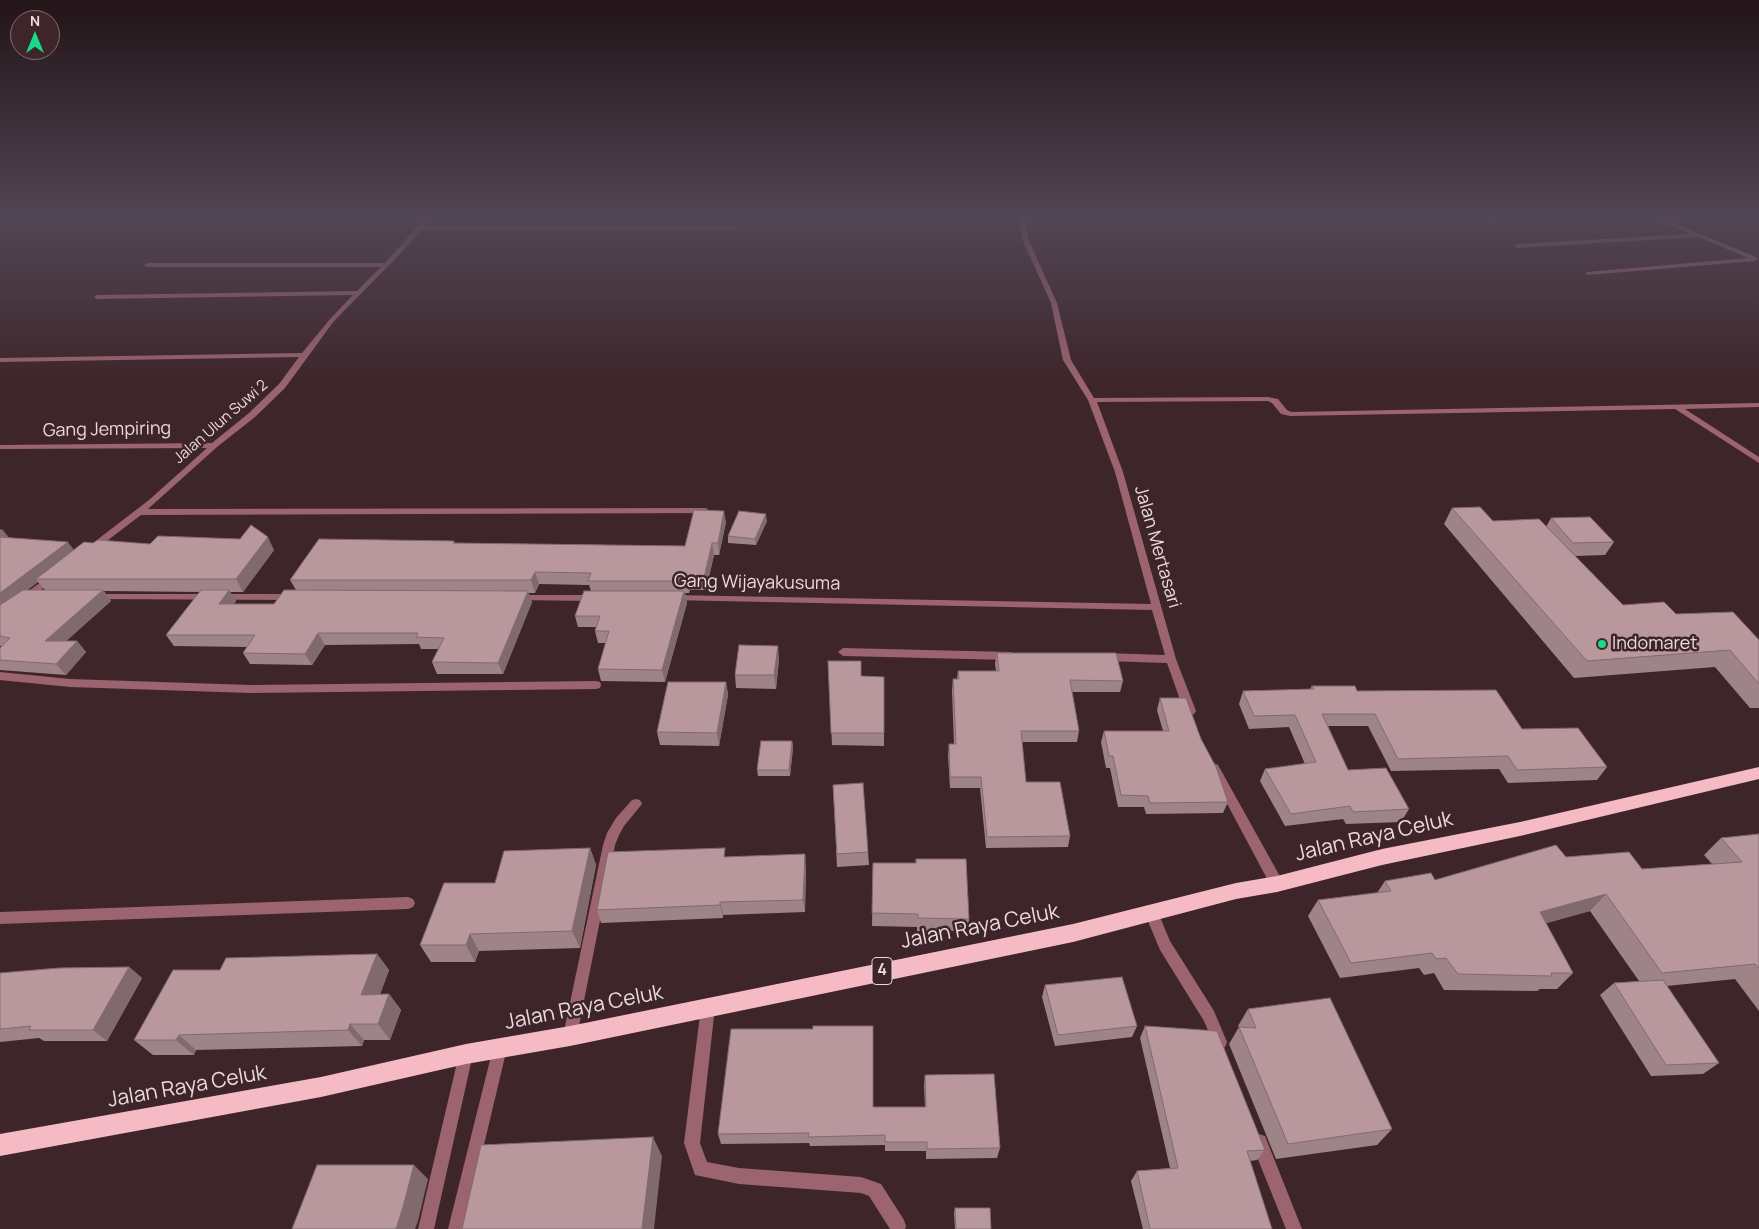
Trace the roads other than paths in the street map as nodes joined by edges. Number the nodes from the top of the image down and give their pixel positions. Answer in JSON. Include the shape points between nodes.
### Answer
{"nodes":[{"id":1,"x":378,"y":272,"type":"edge"},
{"id":2,"x":1040,"y":272,"type":"edge"},
{"id":3,"x":1596,"y":272,"type":"edge"},
{"id":4,"x":1588,"y":273,"type":"dead end"},
{"id":5,"x":358,"y":293,"type":"junction"},
{"id":6,"x":96,"y":298,"type":"dead end"},
{"id":7,"x":304,"y":355,"type":"junction"},
{"id":8,"x":0,"y":360,"type":"edge"},
{"id":9,"x":1092,"y":400,"type":"junction"},
{"id":10,"x":1759,"y":405,"type":"edge"},
{"id":11,"x":1676,"y":406,"type":"junction"},
{"id":12,"x":214,"y":445,"type":"junction"},
{"id":13,"x":0,"y":448,"type":"edge"},
{"id":14,"x":1759,"y":461,"type":"edge"},
{"id":15,"x":718,"y":511,"type":"edge"},
{"id":16,"x":139,"y":512,"type":"junction"},
{"id":17,"x":87,"y":551,"type":"edge"},
{"id":18,"x":57,"y":574,"type":"edge"},
{"id":19,"x":47,"y":596,"type":"edge"},
{"id":20,"x":87,"y":596,"type":"edge"},
{"id":21,"x":297,"y":597,"type":"edge"},
{"id":22,"x":506,"y":598,"type":"edge"},
{"id":23,"x":601,"y":598,"type":"edge"},
{"id":24,"x":659,"y":598,"type":"edge"},
{"id":25,"x":1157,"y":606,"type":"junction"},
{"id":26,"x":843,"y":652,"type":"dead end"},
{"id":27,"x":1022,"y":656,"type":"edge"},
{"id":28,"x":1092,"y":657,"type":"edge"},
{"id":29,"x":1171,"y":659,"type":"junction"},
{"id":30,"x":0,"y":676,"type":"edge"},
{"id":31,"x":596,"y":685,"type":"dead end"},
{"id":32,"x":1194,"y":723,"type":"edge"},
{"id":33,"x":1209,"y":758,"type":"edge"},
{"id":34,"x":1759,"y":773,"type":"edge"},
{"id":35,"x":636,"y":804,"type":"dead end"},
{"id":36,"x":1277,"y":884,"type":"junction"},
{"id":37,"x":408,"y":903,"type":"dead end"},
{"id":38,"x":1152,"y":914,"type":"junction"},
{"id":39,"x":0,"y":918,"type":"edge"},
{"id":40,"x":708,"y":1007,"type":"junction"},
{"id":41,"x":570,"y":1036,"type":"junction"},
{"id":42,"x":500,"y":1048,"type":"junction"},
{"id":43,"x":1224,"y":1053,"type":"edge"},
{"id":44,"x":466,"y":1054,"type":"junction"},
{"id":45,"x":1253,"y":1127,"type":"edge"},
{"id":46,"x":0,"y":1145,"type":"edge"},
{"id":47,"x":898,"y":1226,"type":"dead end"},
{"id":48,"x":426,"y":1229,"type":"edge"},
{"id":49,"x":456,"y":1229,"type":"edge"},
{"id":50,"x":1294,"y":1229,"type":"edge"}],
"edges":[{"from":1,"to":5,"type":"street","name":"Jalan Ulun Suwi 2"},
{"from":2,"to":9,"type":"street","name":"Jalan Mertasari","via":[[1054,303],[1067,360]]},
{"from":3,"to":4,"type":"street"},
{"from":5,"to":6,"type":"street"},
{"from":5,"to":7,"type":"street","name":"Jalan Ulun Suwi 2"},
{"from":7,"to":8,"type":"street"},
{"from":7,"to":12,"type":"street","name":"Jalan Ulun Suwi 2","via":[[282,386]]},
{"from":9,"to":11,"type":"street","via":[[1268,399],[1290,414]]},
{"from":9,"to":25,"type":"street","name":"Jalan Mertasari","via":[[1119,472]]},
{"from":10,"to":11,"type":"street"},
{"from":11,"to":14,"type":"street"},
{"from":12,"to":13,"type":"street","name":"Gang Jempiring"},
{"from":12,"to":16,"type":"street","name":"Jalan Ulun Suwi 2"},
{"from":15,"to":16,"type":"street"},
{"from":16,"to":17,"type":"street","name":"Jalan Ulun Suwi 2"},
{"from":18,"to":19,"type":"street","via":[[24,599]]},
{"from":20,"to":21,"type":"street"},
{"from":22,"to":23,"type":"street"},
{"from":24,"to":25,"type":"street","name":"Gang Wijayakusuma"},
{"from":25,"to":29,"type":"street","name":"Jalan Mertasari"},
{"from":26,"to":27,"type":"street"},
{"from":28,"to":29,"type":"street"},
{"from":29,"to":32,"type":"street","name":"Jalan Mertasari"},
{"from":30,"to":31,"type":"street","via":[[70,683],[251,689]]},
{"from":33,"to":36,"type":"street"},
{"from":34,"to":36,"type":"highway","name":"Jalan Raya Celuk","number":"4","via":[[1520,829],[1382,857]]},
{"from":35,"to":41,"type":"street","via":[[620,822],[608,845]]},
{"from":36,"to":38,"type":"highway","name":"Jalan Raya Celuk","number":"4","via":[[1236,891]]},
{"from":37,"to":39,"type":"street"},
{"from":38,"to":40,"type":"highway","name":"Jalan Raya Celuk","number":"4"},
{"from":38,"to":43,"type":"street","via":[[1165,945],[1209,1016]]},
{"from":40,"to":41,"type":"highway","name":"Jalan Raya Celuk","number":"4"},
{"from":40,"to":47,"type":"street","via":[[692,1143],[701,1169],[739,1176],[861,1185],[875,1190]]},
{"from":41,"to":42,"type":"highway","name":"Jalan Raya Celuk","number":"4"},
{"from":42,"to":44,"type":"highway","name":"Jalan Raya Celuk","number":"4"},
{"from":42,"to":49,"type":"street"},
{"from":44,"to":46,"type":"highway","name":"Jalan Raya Celuk","number":"4","via":[[322,1087]]},
{"from":44,"to":48,"type":"street"},
{"from":45,"to":50,"type":"street"}]}
